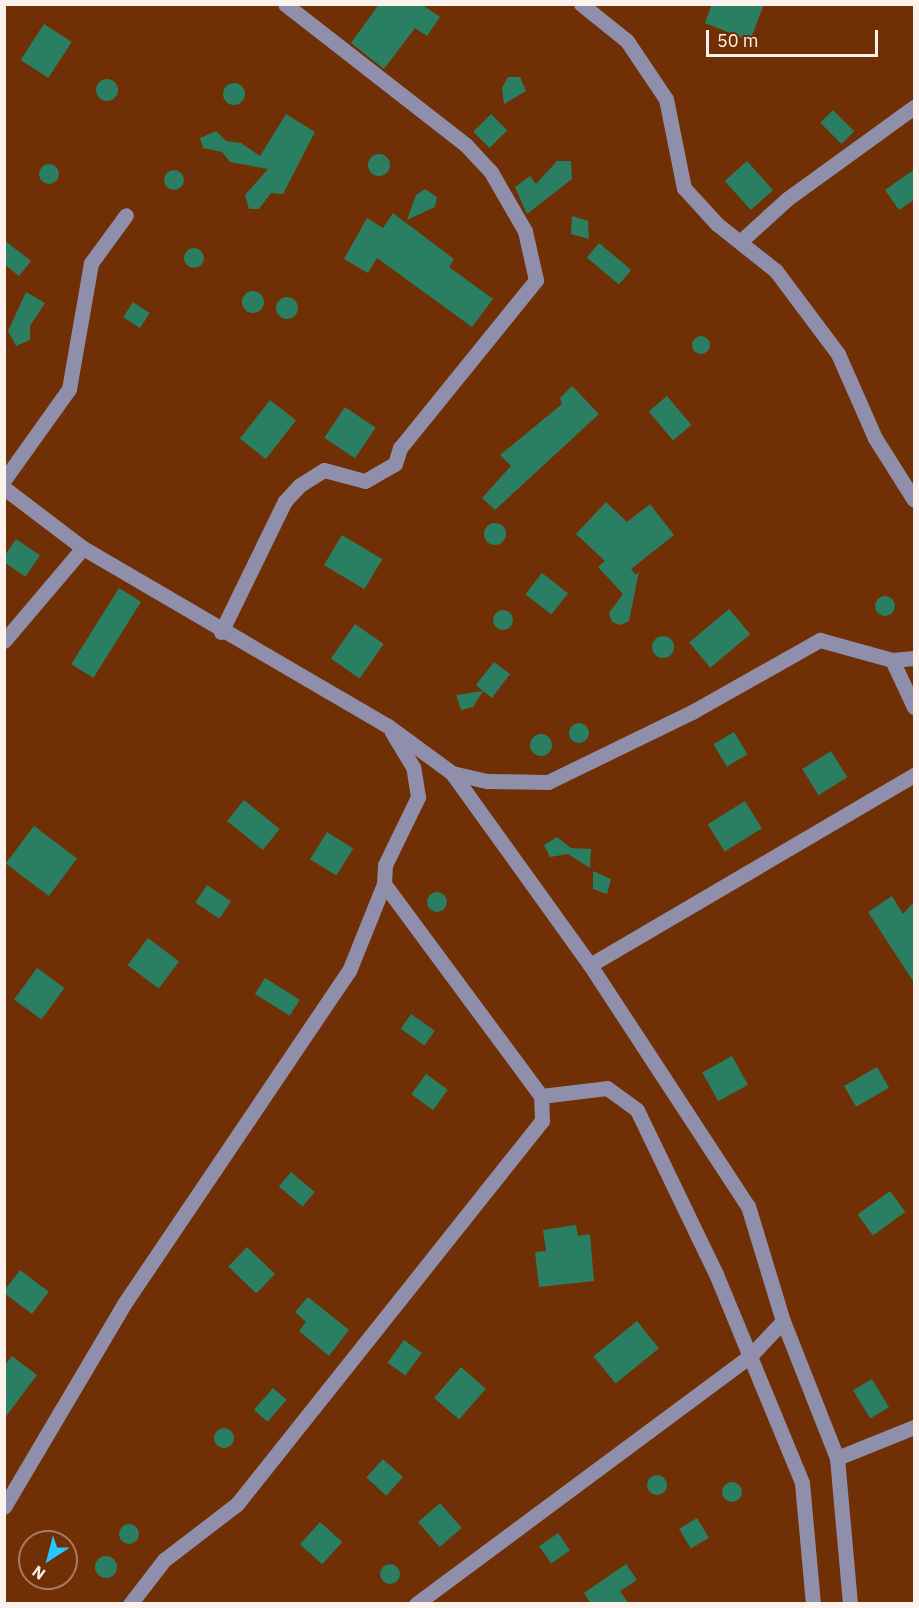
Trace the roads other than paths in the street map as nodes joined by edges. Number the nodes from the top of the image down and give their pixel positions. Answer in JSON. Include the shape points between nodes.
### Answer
{"nodes":[{"id":1,"x":285,"y":4,"type":"edge"},
{"id":2,"x":581,"y":4,"type":"edge"},
{"id":3,"x":915,"y":107,"type":"edge"},
{"id":4,"x":126,"y":215,"type":"dead end"},
{"id":5,"x":742,"y":240,"type":"junction"},
{"id":6,"x":4,"y":480,"type":"edge"},
{"id":7,"x":4,"y":488,"type":"edge"},
{"id":8,"x":915,"y":500,"type":"edge"},
{"id":9,"x":83,"y":548,"type":"junction"},
{"id":10,"x":221,"y":632,"type":"junction"},
{"id":11,"x":4,"y":641,"type":"edge"},
{"id":12,"x":915,"y":658,"type":"edge"},
{"id":13,"x":892,"y":660,"type":"junction"},
{"id":14,"x":915,"y":707,"type":"edge"},
{"id":15,"x":388,"y":726,"type":"junction"},
{"id":16,"x":452,"y":773,"type":"junction"},
{"id":17,"x":915,"y":775,"type":"edge"},
{"id":18,"x":384,"y":884,"type":"junction"},
{"id":19,"x":590,"y":965,"type":"junction"},
{"id":20,"x":541,"y":1096,"type":"junction"},
{"id":21,"x":783,"y":1321,"type":"junction"},
{"id":22,"x":750,"y":1356,"type":"junction"},
{"id":23,"x":915,"y":1427,"type":"edge"},
{"id":24,"x":837,"y":1458,"type":"junction"},
{"id":25,"x":4,"y":1507,"type":"edge"},
{"id":26,"x":130,"y":1604,"type":"edge"},
{"id":27,"x":417,"y":1604,"type":"edge"},
{"id":28,"x":813,"y":1604,"type":"edge"},
{"id":29,"x":850,"y":1604,"type":"edge"}],
"edges":[{"from":1,"to":10,"type":"street","via":[[466,145],[491,172],[525,231],[536,280],[400,448],[395,464],[365,482],[324,470],[300,485],[285,501]]},
{"from":2,"to":5,"type":"street","via":[[627,41],[666,99],[684,188],[717,225]]},
{"from":3,"to":5,"type":"street","via":[[787,199]]},
{"from":4,"to":6,"type":"street","via":[[91,263],[69,389]]},
{"from":5,"to":8,"type":"street","via":[[776,271],[838,354],[875,438]]},
{"from":7,"to":9,"type":"street"},
{"from":9,"to":10,"type":"street"},
{"from":9,"to":11,"type":"street"},
{"from":10,"to":15,"type":"street"},
{"from":12,"to":13,"type":"street"},
{"from":13,"to":14,"type":"street"},
{"from":13,"to":16,"type":"street","via":[[820,640],[692,712],[548,782],[488,781]]},
{"from":15,"to":16,"type":"street"},
{"from":15,"to":18,"type":"street","via":[[413,767],[418,797],[385,865]]},
{"from":16,"to":19,"type":"street"},
{"from":17,"to":19,"type":"street"},
{"from":18,"to":20,"type":"street"},
{"from":18,"to":25,"type":"street","via":[[349,971],[124,1304]]},
{"from":19,"to":21,"type":"street","via":[[748,1206]]},
{"from":20,"to":22,"type":"street","via":[[607,1088],[637,1110]]},
{"from":20,"to":26,"type":"street","via":[[542,1121],[519,1153],[237,1504],[164,1560]]},
{"from":21,"to":22,"type":"street"},
{"from":21,"to":24,"type":"street"},
{"from":22,"to":27,"type":"street"},
{"from":22,"to":28,"type":"street","via":[[802,1483]]},
{"from":23,"to":24,"type":"street"},
{"from":24,"to":29,"type":"street"}]}
